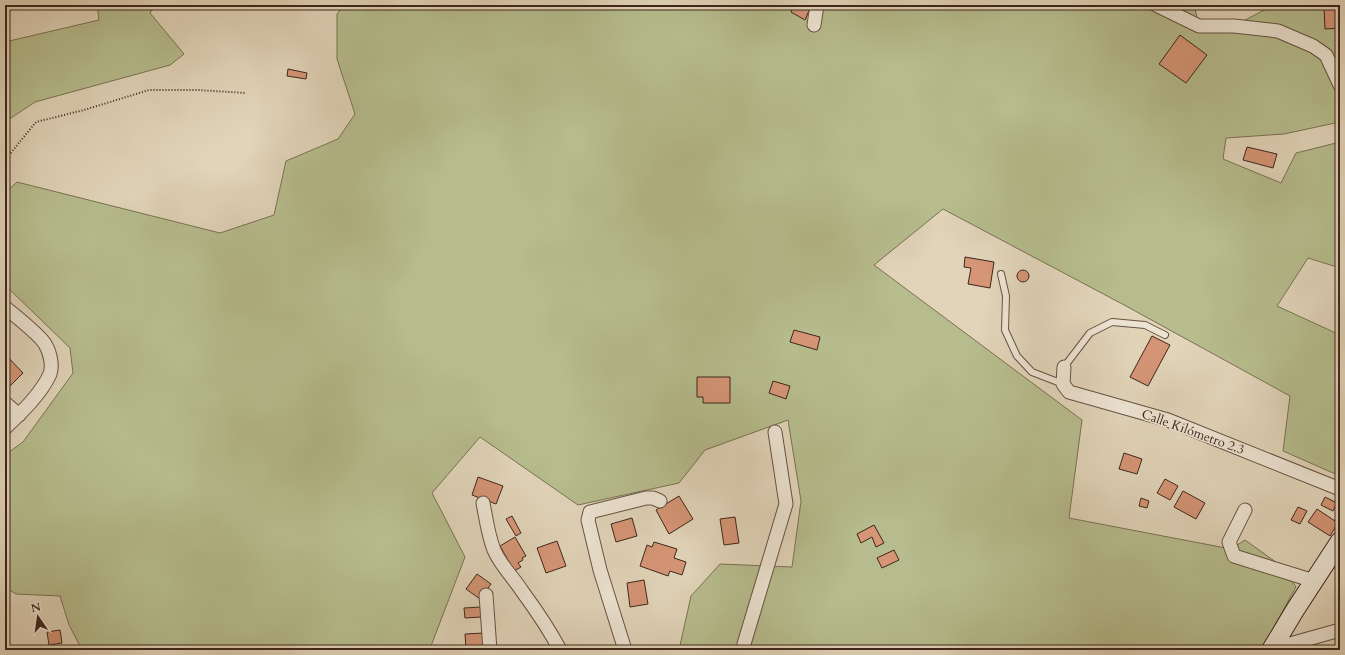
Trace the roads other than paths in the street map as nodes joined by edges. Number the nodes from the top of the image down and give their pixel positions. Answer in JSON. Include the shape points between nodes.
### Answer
{"nodes":[{"id":1,"x":817,"y":5,"type":"edge"},
{"id":2,"x":1156,"y":5,"type":"edge"},
{"id":3,"x":814,"y":25,"type":"dead end"},
{"id":4,"x":1340,"y":85,"type":"edge"},
{"id":5,"x":1001,"y":274,"type":"dead end"},
{"id":6,"x":5,"y":306,"type":"edge"},
{"id":7,"x":1165,"y":335,"type":"dead end"},
{"id":8,"x":1064,"y":367,"type":"joint"},
{"id":9,"x":1063,"y":384,"type":"junction"},
{"id":10,"x":5,"y":403,"type":"edge"},
{"id":11,"x":19,"y":415,"type":"junction"},
{"id":12,"x":5,"y":428,"type":"edge"},
{"id":13,"x":774,"y":432,"type":"dead end"},
{"id":14,"x":1340,"y":489,"type":"edge"},
{"id":15,"x":660,"y":501,"type":"dead end"},
{"id":16,"x":483,"y":503,"type":"dead end"},
{"id":17,"x":1245,"y":510,"type":"dead end"},
{"id":18,"x":1340,"y":541,"type":"edge"},
{"id":19,"x":1314,"y":581,"type":"junction"},
{"id":20,"x":486,"y":595,"type":"dead end"},
{"id":21,"x":1340,"y":630,"type":"edge"},
{"id":22,"x":490,"y":650,"type":"edge"},
{"id":23,"x":560,"y":650,"type":"edge"},
{"id":24,"x":625,"y":650,"type":"edge"},
{"id":25,"x":744,"y":650,"type":"edge"},
{"id":26,"x":1271,"y":650,"type":"edge"}],
"edges":[{"from":1,"to":3,"type":"street"},
{"from":2,"to":4,"type":"street","via":[[1199,26],[1234,26],[1278,31],[1313,46],[1326,55]]},
{"from":5,"to":9,"type":"lane","via":[[1006,296],[1005,330],[1017,356],[1032,372]]},
{"from":6,"to":11,"type":"street","via":[[45,344],[51,362],[50,373]]},
{"from":7,"to":8,"type":"lane","via":[[1145,325],[1112,322],[1090,333]]},
{"from":8,"to":9,"type":"street"},
{"from":9,"to":14,"type":"street","name":"Calle Kilómetro 2.3","via":[[1069,392],[1168,420]]},
{"from":10,"to":11,"type":"street"},
{"from":11,"to":12,"type":"street"},
{"from":13,"to":25,"type":"street","via":[[786,504]]},
{"from":15,"to":24,"type":"street","via":[[646,498],[590,512],[588,520]]},
{"from":16,"to":23,"type":"street","via":[[495,552],[548,628]]},
{"from":17,"to":19,"type":"street","via":[[1229,542],[1234,556]]},
{"from":18,"to":19,"type":"street"},
{"from":19,"to":26,"type":"street"},
{"from":20,"to":22,"type":"street"},
{"from":21,"to":26,"type":"street"}]}
